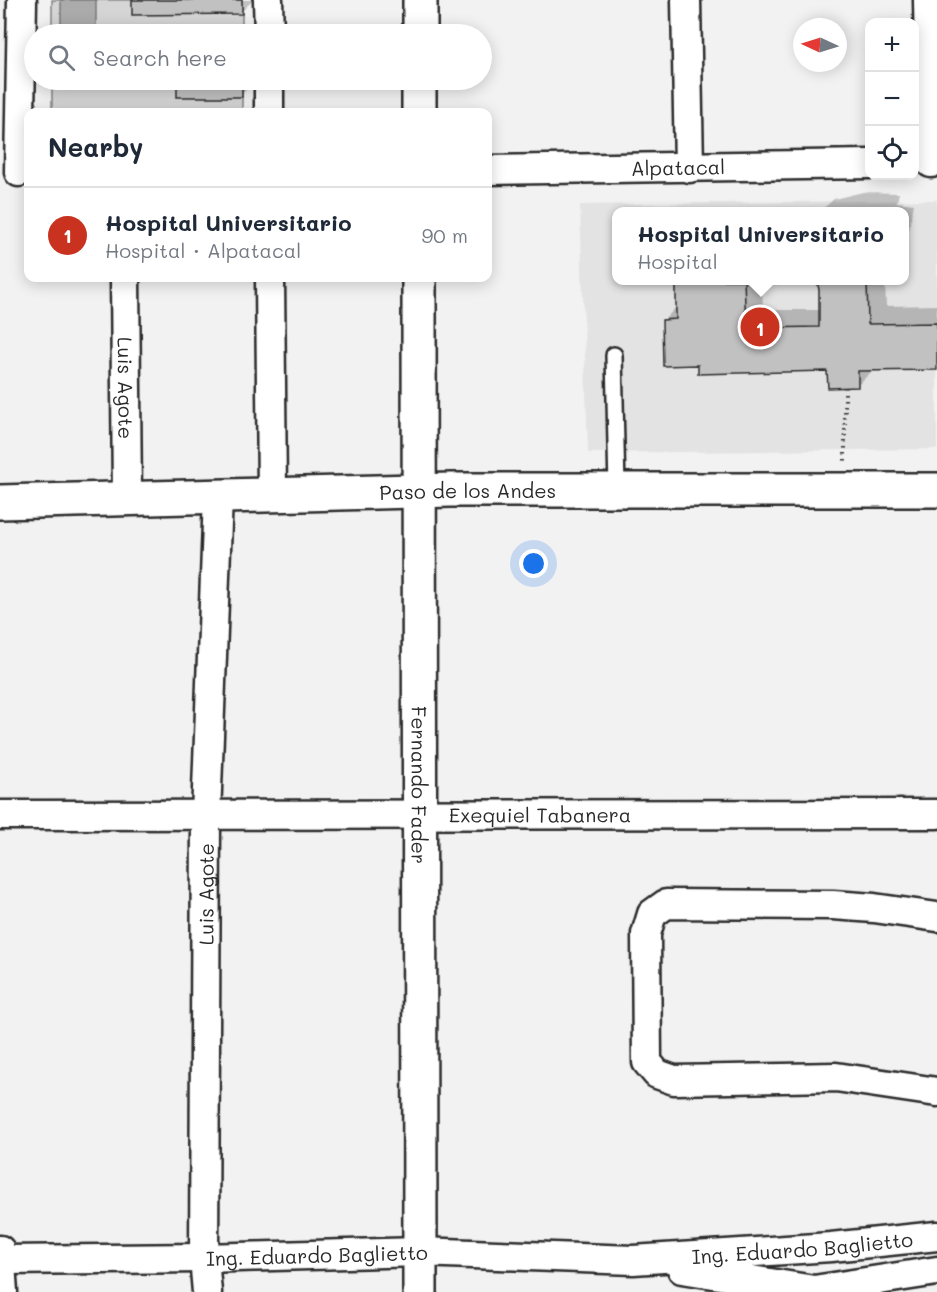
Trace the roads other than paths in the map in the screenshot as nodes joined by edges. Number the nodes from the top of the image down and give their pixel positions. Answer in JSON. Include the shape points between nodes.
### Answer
{"nodes":[{"id":1,"x":22,"y":0,"type":"edge"},
{"id":2,"x":268,"y":0,"type":"edge"},
{"id":3,"x":420,"y":0,"type":"edge"},
{"id":4,"x":686,"y":0,"type":"edge"},
{"id":5,"x":928,"y":0,"type":"edge"},
{"id":6,"x":269,"y":24,"type":"edge"},
{"id":7,"x":420,"y":24,"type":"edge"},
{"id":8,"x":269,"y":90,"type":"edge"},
{"id":9,"x":419,"y":90,"type":"edge"},
{"id":10,"x":269,"y":108,"type":"edge"},
{"id":11,"x":419,"y":108,"type":"edge"},
{"id":12,"x":927,"y":163,"type":"edge"},
{"id":13,"x":865,"y":164,"type":"edge"},
{"id":14,"x":689,"y":168,"type":"junction"},
{"id":15,"x":492,"y":170,"type":"edge"},
{"id":16,"x":16,"y":172,"type":"edge"},
{"id":17,"x":125,"y":282,"type":"edge"},
{"id":18,"x":270,"y":282,"type":"edge"},
{"id":19,"x":419,"y":282,"type":"edge"},
{"id":20,"x":614,"y":355,"type":"dead end"},
{"id":21,"x":617,"y":490,"type":"junction"},
{"id":22,"x":937,"y":490,"type":"edge"},
{"id":23,"x":419,"y":491,"type":"junction"},
{"id":24,"x":272,"y":495,"type":"junction"},
{"id":25,"x":218,"y":496,"type":"junction"},
{"id":26,"x":127,"y":498,"type":"junction"},
{"id":27,"x":0,"y":502,"type":"edge"},
{"id":28,"x":937,"y":814,"type":"edge"},
{"id":29,"x":0,"y":815,"type":"edge"},
{"id":30,"x":206,"y":816,"type":"junction"},
{"id":31,"x":420,"y":816,"type":"junction"},
{"id":32,"x":937,"y":917,"type":"edge"},
{"id":33,"x":937,"y":1092,"type":"edge"},
{"id":34,"x":937,"y":1236,"type":"edge"},
{"id":35,"x":420,"y":1251,"type":"junction"},
{"id":36,"x":1,"y":1255,"type":"edge"},
{"id":37,"x":204,"y":1258,"type":"junction"},
{"id":38,"x":633,"y":1260,"type":"junction"},
{"id":39,"x":937,"y":1271,"type":"edge"},
{"id":40,"x":3,"y":1292,"type":"edge"},
{"id":41,"x":207,"y":1292,"type":"edge"},
{"id":42,"x":420,"y":1292,"type":"edge"}],
"edges":[{"from":1,"to":16,"type":"street"},
{"from":2,"to":6,"type":"street"},
{"from":3,"to":7,"type":"street"},
{"from":4,"to":14,"type":"street"},
{"from":5,"to":12,"type":"street"},
{"from":8,"to":10,"type":"street"},
{"from":9,"to":11,"type":"street"},
{"from":13,"to":14,"type":"street","name":"Alpatacal"},
{"from":14,"to":15,"type":"street","name":"Alpatacal"},
{"from":17,"to":26,"type":"street","name":"Luis Agote"},
{"from":18,"to":24,"type":"street"},
{"from":19,"to":23,"type":"street","name":"Fernando Fader"},
{"from":20,"to":21,"type":"lane"},
{"from":21,"to":22,"type":"street","name":"Paso de los Andes"},
{"from":21,"to":23,"type":"street","name":"Paso de los Andes"},
{"from":23,"to":24,"type":"street","name":"Paso de los Andes"},
{"from":23,"to":31,"type":"street","name":"Fernando Fader"},
{"from":24,"to":25,"type":"street","name":"Paso de los Andes"},
{"from":25,"to":26,"type":"street","name":"Paso de los Andes"},
{"from":25,"to":30,"type":"street","name":"Luis Agote"},
{"from":26,"to":27,"type":"street","name":"Paso de los Andes"},
{"from":28,"to":31,"type":"street","name":"Exequiel Tabanera"},
{"from":29,"to":30,"type":"street","name":"Exequiel Tabanera"},
{"from":30,"to":31,"type":"street","name":"Exequiel Tabanera"},
{"from":30,"to":37,"type":"street","name":"Luis Agote"},
{"from":31,"to":35,"type":"street","name":"Fernando Fader"},
{"from":32,"to":33,"type":"street","via":[[833,905],[666,904],[652,914],[646,934],[647,1062],[657,1074],[674,1080],[836,1077]]},
{"from":34,"to":38,"type":"street","name":"Ing. Eduardo Baglietto"},
{"from":35,"to":37,"type":"street","name":"Ing. Eduardo Baglietto"},
{"from":35,"to":38,"type":"street","name":"Ing. Eduardo Baglietto"},
{"from":35,"to":42,"type":"street","name":"Fernando Fader"},
{"from":36,"to":37,"type":"street","name":"Ing. Eduardo Baglietto"},
{"from":36,"to":40,"type":"street"},
{"from":37,"to":41,"type":"street","name":"Luis Agote"},
{"from":38,"to":39,"type":"street","name":"Ing. Eduardo Baglietto","via":[[814,1290]]}]}
